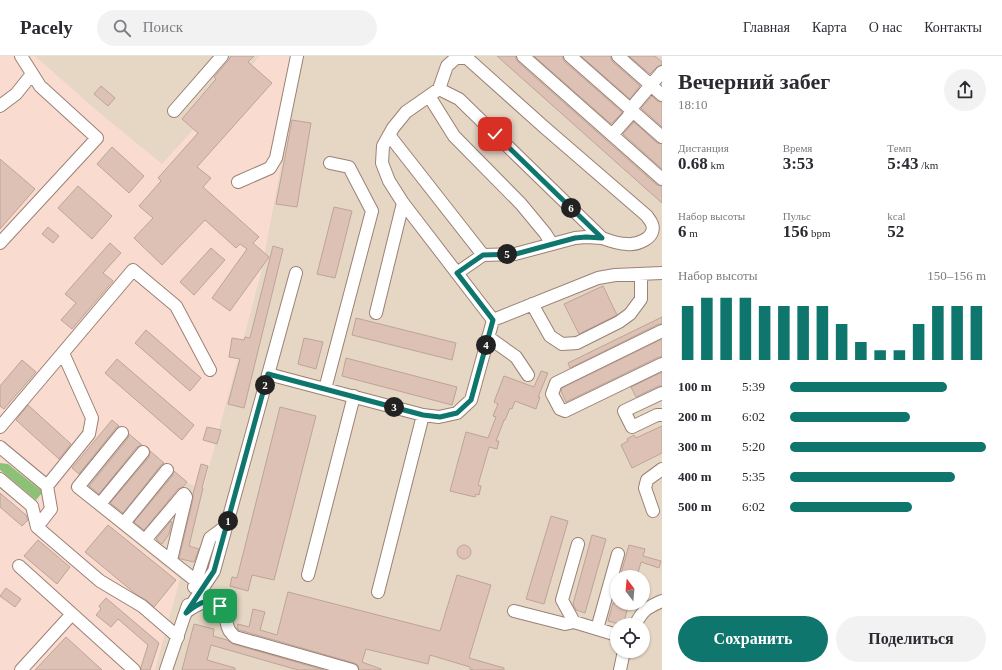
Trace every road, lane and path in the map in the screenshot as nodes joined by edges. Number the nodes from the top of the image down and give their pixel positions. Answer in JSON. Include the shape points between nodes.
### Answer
{"nodes":[{"id":1,"x":21,"y":56,"type":"edge"},
{"id":2,"x":297,"y":56,"type":"edge"},
{"id":3,"x":523,"y":56,"type":"edge"},
{"id":4,"x":570,"y":56,"type":"edge"},
{"id":5,"x":618,"y":56,"type":"edge"},
{"id":6,"x":219,"y":57,"type":"edge"},
{"id":7,"x":662,"y":72,"type":"edge"},
{"id":8,"x":32,"y":74,"type":"junction"},
{"id":9,"x":651,"y":85,"type":"junction"},
{"id":10,"x":434,"y":93,"type":"junction"},
{"id":11,"x":662,"y":95,"type":"edge"},
{"id":12,"x":0,"y":106,"type":"edge"},
{"id":13,"x":631,"y":110,"type":"junction"},
{"id":14,"x":174,"y":111,"type":"dead end"},
{"id":15,"x":389,"y":135,"type":"junction"},
{"id":16,"x":612,"y":135,"type":"junction"},
{"id":17,"x":662,"y":136,"type":"edge"},
{"id":18,"x":330,"y":163,"type":"dead end"},
{"id":19,"x":662,"y":180,"type":"edge"},
{"id":20,"x":238,"y":182,"type":"dead end"},
{"id":21,"x":403,"y":203,"type":"junction"},
{"id":22,"x":602,"y":238,"type":"junction"},
{"id":23,"x":0,"y":243,"type":"edge"},
{"id":24,"x":552,"y":244,"type":"junction"},
{"id":25,"x":483,"y":255,"type":"junction"},
{"id":26,"x":296,"y":273,"type":"dead end"},
{"id":27,"x":457,"y":273,"type":"junction"},
{"id":28,"x":662,"y":273,"type":"edge"},
{"id":29,"x":641,"y":274,"type":"junction"},
{"id":30,"x":532,"y":304,"type":"junction"},
{"id":31,"x":376,"y":313,"type":"dead end"},
{"id":32,"x":493,"y":320,"type":"junction"},
{"id":33,"x":662,"y":332,"type":"edge"},
{"id":34,"x":488,"y":337,"type":"junction"},
{"id":35,"x":63,"y":353,"type":"junction"},
{"id":36,"x":662,"y":364,"type":"edge"},
{"id":37,"x":210,"y":370,"type":"dead end"},
{"id":38,"x":268,"y":374,"type":"junction"},
{"id":39,"x":528,"y":375,"type":"dead end"},
{"id":40,"x":325,"y":389,"type":"junction"},
{"id":41,"x":662,"y":393,"type":"edge"},
{"id":42,"x":354,"y":396,"type":"junction"},
{"id":43,"x":423,"y":415,"type":"junction"},
{"id":44,"x":662,"y":415,"type":"edge"},
{"id":45,"x":0,"y":427,"type":"edge"},
{"id":46,"x":122,"y":433,"type":"dead end"},
{"id":47,"x":0,"y":447,"type":"edge"},
{"id":48,"x":143,"y":452,"type":"dead end"},
{"id":49,"x":662,"y":469,"type":"edge"},
{"id":50,"x":167,"y":470,"type":"dead end"},
{"id":51,"x":0,"y":479,"type":"edge"},
{"id":52,"x":47,"y":486,"type":"junction"},
{"id":53,"x":100,"y":504,"type":"junction"},
{"id":54,"x":653,"y":511,"type":"dead end"},
{"id":55,"x":124,"y":523,"type":"junction"},
{"id":56,"x":226,"y":526,"type":"junction"},
{"id":57,"x":37,"y":527,"type":"junction"},
{"id":58,"x":145,"y":540,"type":"junction"},
{"id":59,"x":578,"y":544,"type":"dead end"},
{"id":60,"x":618,"y":554,"type":"dead end"},
{"id":61,"x":171,"y":560,"type":"junction"},
{"id":62,"x":19,"y":566,"type":"dead end"},
{"id":63,"x":308,"y":575,"type":"dead end"},
{"id":64,"x":196,"y":581,"type":"junction"},
{"id":65,"x":378,"y":592,"type":"dead end"},
{"id":66,"x":662,"y":601,"type":"edge"},
{"id":67,"x":514,"y":611,"type":"dead end"},
{"id":68,"x":186,"y":613,"type":"junction"},
{"id":69,"x":72,"y":614,"type":"junction"},
{"id":70,"x":639,"y":618,"type":"edge"},
{"id":71,"x":574,"y":622,"type":"junction"},
{"id":72,"x":597,"y":629,"type":"junction"},
{"id":73,"x":610,"y":633,"type":"edge"},
{"id":74,"x":178,"y":637,"type":"junction"},
{"id":75,"x":623,"y":658,"type":"edge"},
{"id":76,"x":21,"y":670,"type":"edge"},
{"id":77,"x":134,"y":670,"type":"edge"},
{"id":78,"x":166,"y":670,"type":"edge"},
{"id":79,"x":352,"y":670,"type":"edge"},
{"id":80,"x":620,"y":670,"type":"edge"}],
"edges":[{"from":1,"to":8,"type":"street"},
{"from":2,"to":20,"type":"street","via":[[276,158],[270,168]]},
{"from":3,"to":16,"type":"street"},
{"from":4,"to":13,"type":"street"},
{"from":5,"to":9,"type":"street"},
{"from":6,"to":14,"type":"street"},
{"from":7,"to":9,"type":"street"},
{"from":8,"to":12,"type":"street","via":[[16,94]]},
{"from":8,"to":23,"type":"street","via":[[40,86],[97,138]]},
{"from":9,"to":11,"type":"street"},
{"from":9,"to":13,"type":"street"},
{"from":10,"to":15,"type":"street","via":[[406,112]]},
{"from":10,"to":22,"type":"street","via":[[459,99]]},
{"from":10,"to":22,"type":"street","via":[[447,66],[456,58],[467,58],[647,216],[652,225],[652,232],[648,238],[636,243],[616,243]]},
{"from":10,"to":24,"type":"street","via":[[454,136],[521,204]]},
{"from":13,"to":16,"type":"street"},
{"from":13,"to":17,"type":"street"},
{"from":15,"to":21,"type":"street","via":[[383,146],[382,163],[389,181]]},
{"from":15,"to":25,"type":"street"},
{"from":16,"to":19,"type":"street"},
{"from":18,"to":40,"type":"street","via":[[349,167],[372,212]]},
{"from":21,"to":27,"type":"street"},
{"from":21,"to":31,"type":"street"},
{"from":22,"to":24,"type":"street","via":[[575,238]]},
{"from":24,"to":25,"type":"street","via":[[516,254]]},
{"from":25,"to":27,"type":"street"},
{"from":26,"to":38,"type":"street"},
{"from":27,"to":32,"type":"street"},
{"from":28,"to":29,"type":"street"},
{"from":29,"to":30,"type":"street","via":[[598,278]]},
{"from":29,"to":30,"type":"street","via":[[641,299],[630,314],[576,343],[562,344],[550,336]]},
{"from":30,"to":32,"type":"street"},
{"from":32,"to":34,"type":"street"},
{"from":33,"to":36,"type":"street","via":[[556,383],[552,394],[560,409],[565,411]]},
{"from":34,"to":39,"type":"street","via":[[516,357]]},
{"from":34,"to":43,"type":"street","via":[[471,400],[457,413],[440,417]]},
{"from":35,"to":37,"type":"street","via":[[133,270],[176,306]]},
{"from":35,"to":45,"type":"street"},
{"from":35,"to":52,"type":"street","via":[[92,418],[89,434]]},
{"from":38,"to":40,"type":"street"},
{"from":38,"to":56,"type":"street"},
{"from":40,"to":42,"type":"street"},
{"from":41,"to":44,"type":"street","via":[[624,411],[632,427]]},
{"from":42,"to":43,"type":"street"},
{"from":42,"to":63,"type":"street"},
{"from":43,"to":65,"type":"street"},
{"from":46,"to":53,"type":"street","via":[[78,487]]},
{"from":47,"to":52,"type":"street"},
{"from":48,"to":53,"type":"street"},
{"from":49,"to":54,"type":"street","via":[[647,480],[645,488]]},
{"from":50,"to":55,"type":"street"},
{"from":51,"to":57,"type":"street","via":[[32,506]]},
{"from":52,"to":57,"type":"street","via":[[51,508]]},
{"from":53,"to":55,"type":"street"},
{"from":55,"to":58,"type":"street"},
{"from":56,"to":64,"type":"street","via":[[210,538]]},
{"from":56,"to":68,"type":"street","via":[[214,571]]},
{"from":57,"to":74,"type":"street","via":[[100,581],[142,606]]},
{"from":58,"to":61,"type":"street"},
{"from":58,"to":61,"type":"street","via":[[184,494],[186,497]]},
{"from":59,"to":71,"type":"street","via":[[562,600]]},
{"from":60,"to":72,"type":"street"},
{"from":61,"to":64,"type":"street"},
{"from":62,"to":69,"type":"street"},
{"from":64,"to":68,"type":"street"},
{"from":66,"to":70,"type":"street","via":[[648,607]]},
{"from":67,"to":71,"type":"street","via":[[565,624]]},
{"from":68,"to":74,"type":"street"},
{"from":68,"to":79,"type":"street","via":[[196,605],[213,602],[220,606],[229,631],[235,637]]},
{"from":69,"to":76,"type":"street"},
{"from":69,"to":77,"type":"street"},
{"from":71,"to":72,"type":"street"},
{"from":72,"to":73,"type":"street"},
{"from":74,"to":78,"type":"street"},
{"from":75,"to":80,"type":"street"}]}
